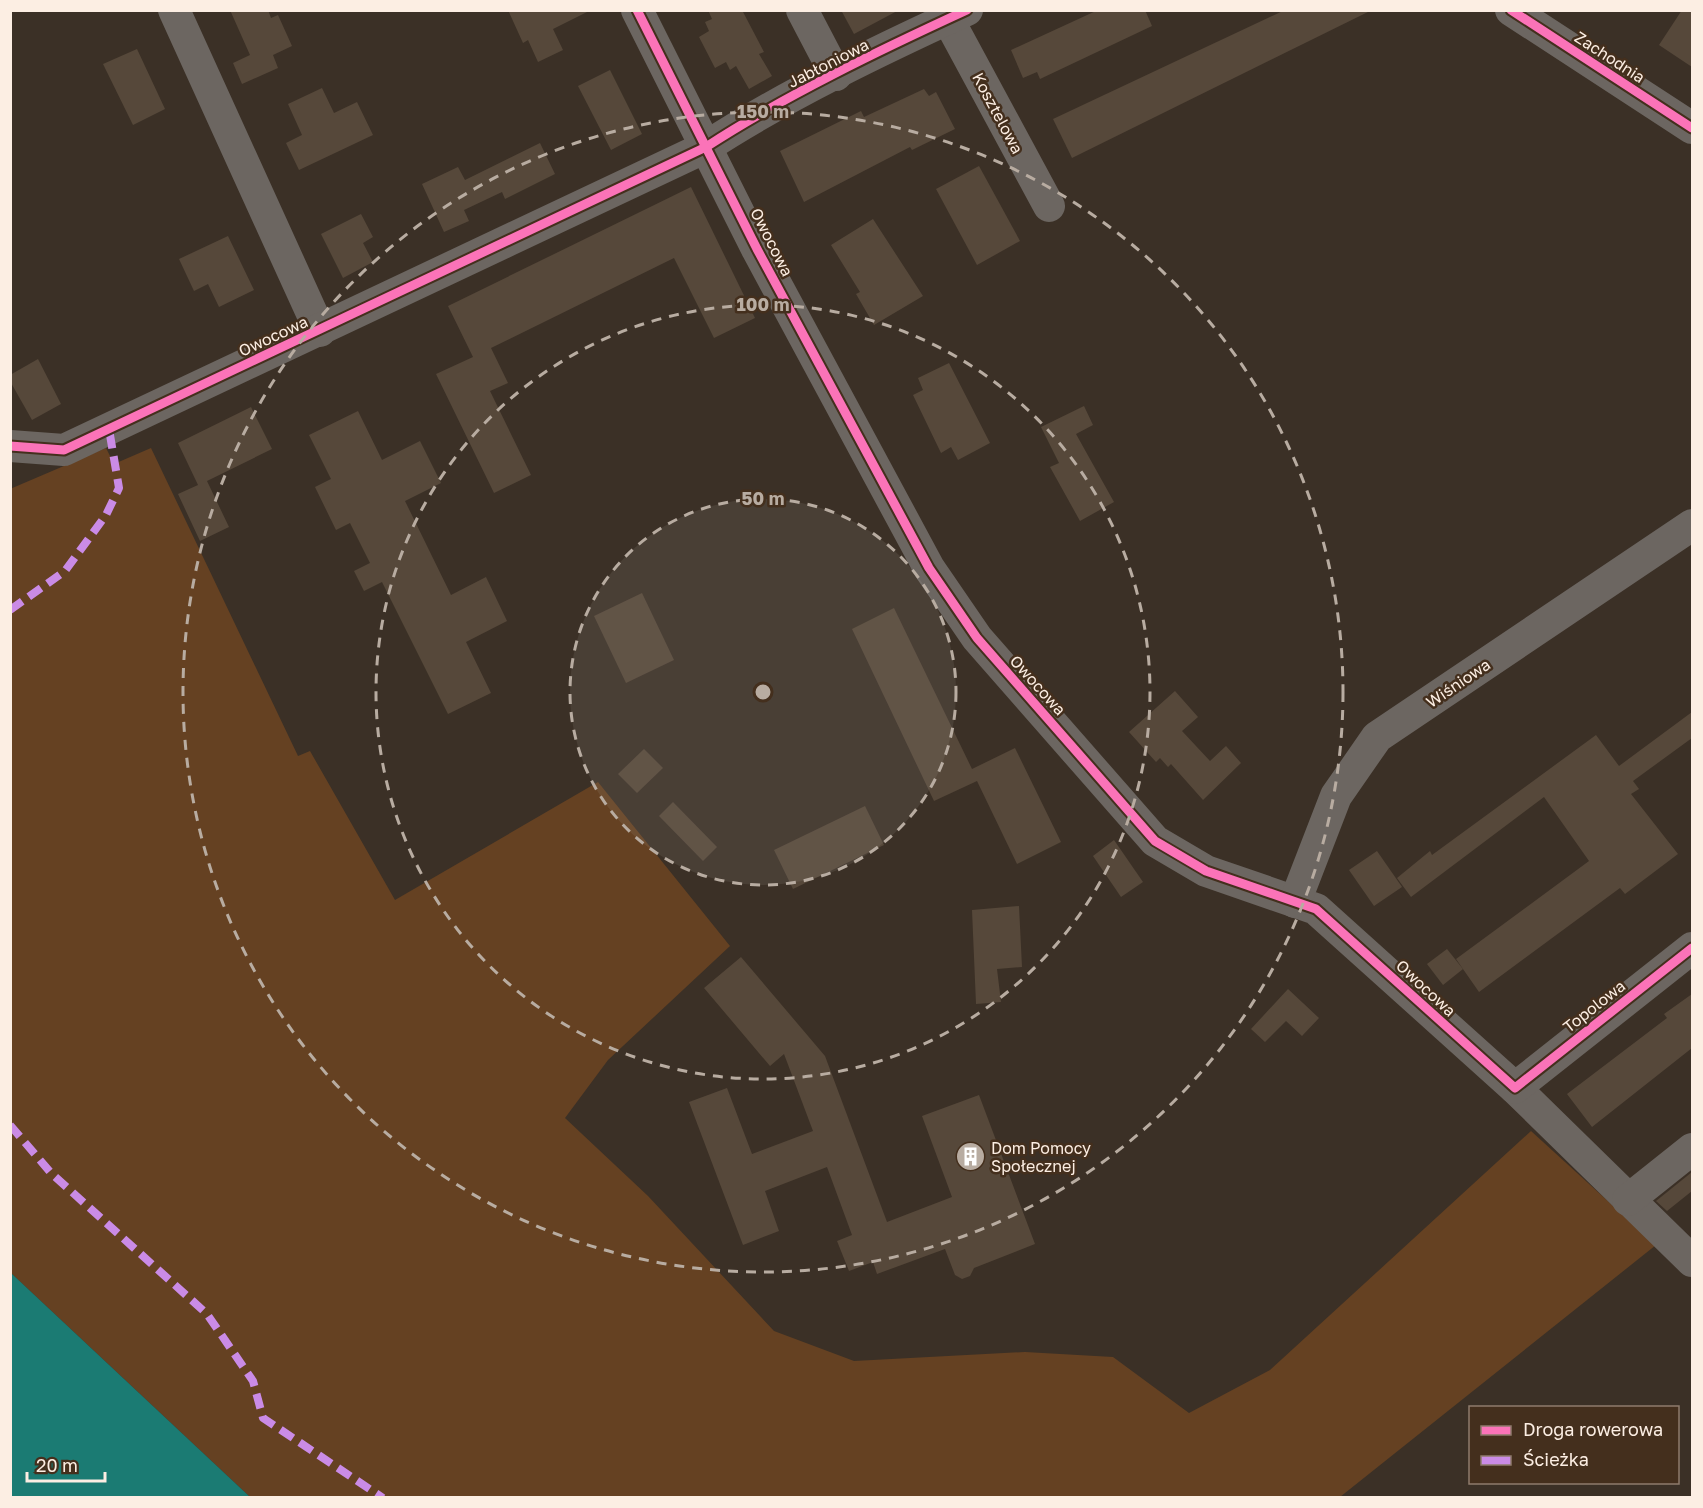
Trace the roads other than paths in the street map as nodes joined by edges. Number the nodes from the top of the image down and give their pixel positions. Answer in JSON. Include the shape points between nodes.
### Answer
{"nodes":[{"id":1,"x":174,"y":10,"type":"edge"},
{"id":2,"x":637,"y":10,"type":"edge"},
{"id":3,"x":802,"y":10,"type":"edge"},
{"id":4,"x":1511,"y":10,"type":"edge"},
{"id":5,"x":957,"y":15,"type":"edge"},
{"id":6,"x":836,"y":75,"type":"junction"},
{"id":7,"x":1692,"y":128,"type":"edge"},
{"id":8,"x":706,"y":147,"type":"junction"},
{"id":9,"x":1049,"y":206,"type":"dead end"},
{"id":10,"x":320,"y":331,"type":"junction"},
{"id":11,"x":10,"y":446,"type":"edge"},
{"id":12,"x":1692,"y":525,"type":"edge"},
{"id":13,"x":1295,"y":902,"type":"junction"},
{"id":14,"x":1692,"y":948,"type":"edge"},
{"id":15,"x":1515,"y":1088,"type":"junction"},
{"id":16,"x":1692,"y":1149,"type":"edge"},
{"id":17,"x":1628,"y":1200,"type":"junction"},
{"id":18,"x":1692,"y":1261,"type":"edge"}],
"edges":[{"from":1,"to":10,"type":"street","name":"Owocowa"},
{"from":2,"to":8,"type":"street","name":"Owocowa"},
{"from":3,"to":6,"type":"street"},
{"from":4,"to":7,"type":"street","name":"Zachodnia"},
{"from":5,"to":6,"type":"street","name":"Jabłoniowa"},
{"from":5,"to":9,"type":"street","name":"Kosztelowa"},
{"from":6,"to":8,"type":"street","name":"Jabłoniowa"},
{"from":8,"to":10,"type":"street","name":"Owocowa"},
{"from":8,"to":13,"type":"street","name":"Owocowa","via":[[929,568],[977,638],[1155,841],[1206,871]]},
{"from":10,"to":11,"type":"street","name":"Owocowa","via":[[64,450]]},
{"from":12,"to":13,"type":"street","name":"Wiśniowa","via":[[1377,737],[1336,796]]},
{"from":13,"to":15,"type":"street","name":"Owocowa","via":[[1316,909]]},
{"from":14,"to":15,"type":"street","name":"Topolowa"},
{"from":15,"to":17,"type":"street","name":"Owocowa"},
{"from":16,"to":17,"type":"street"},
{"from":17,"to":18,"type":"street","name":"Owocowa"}]}
